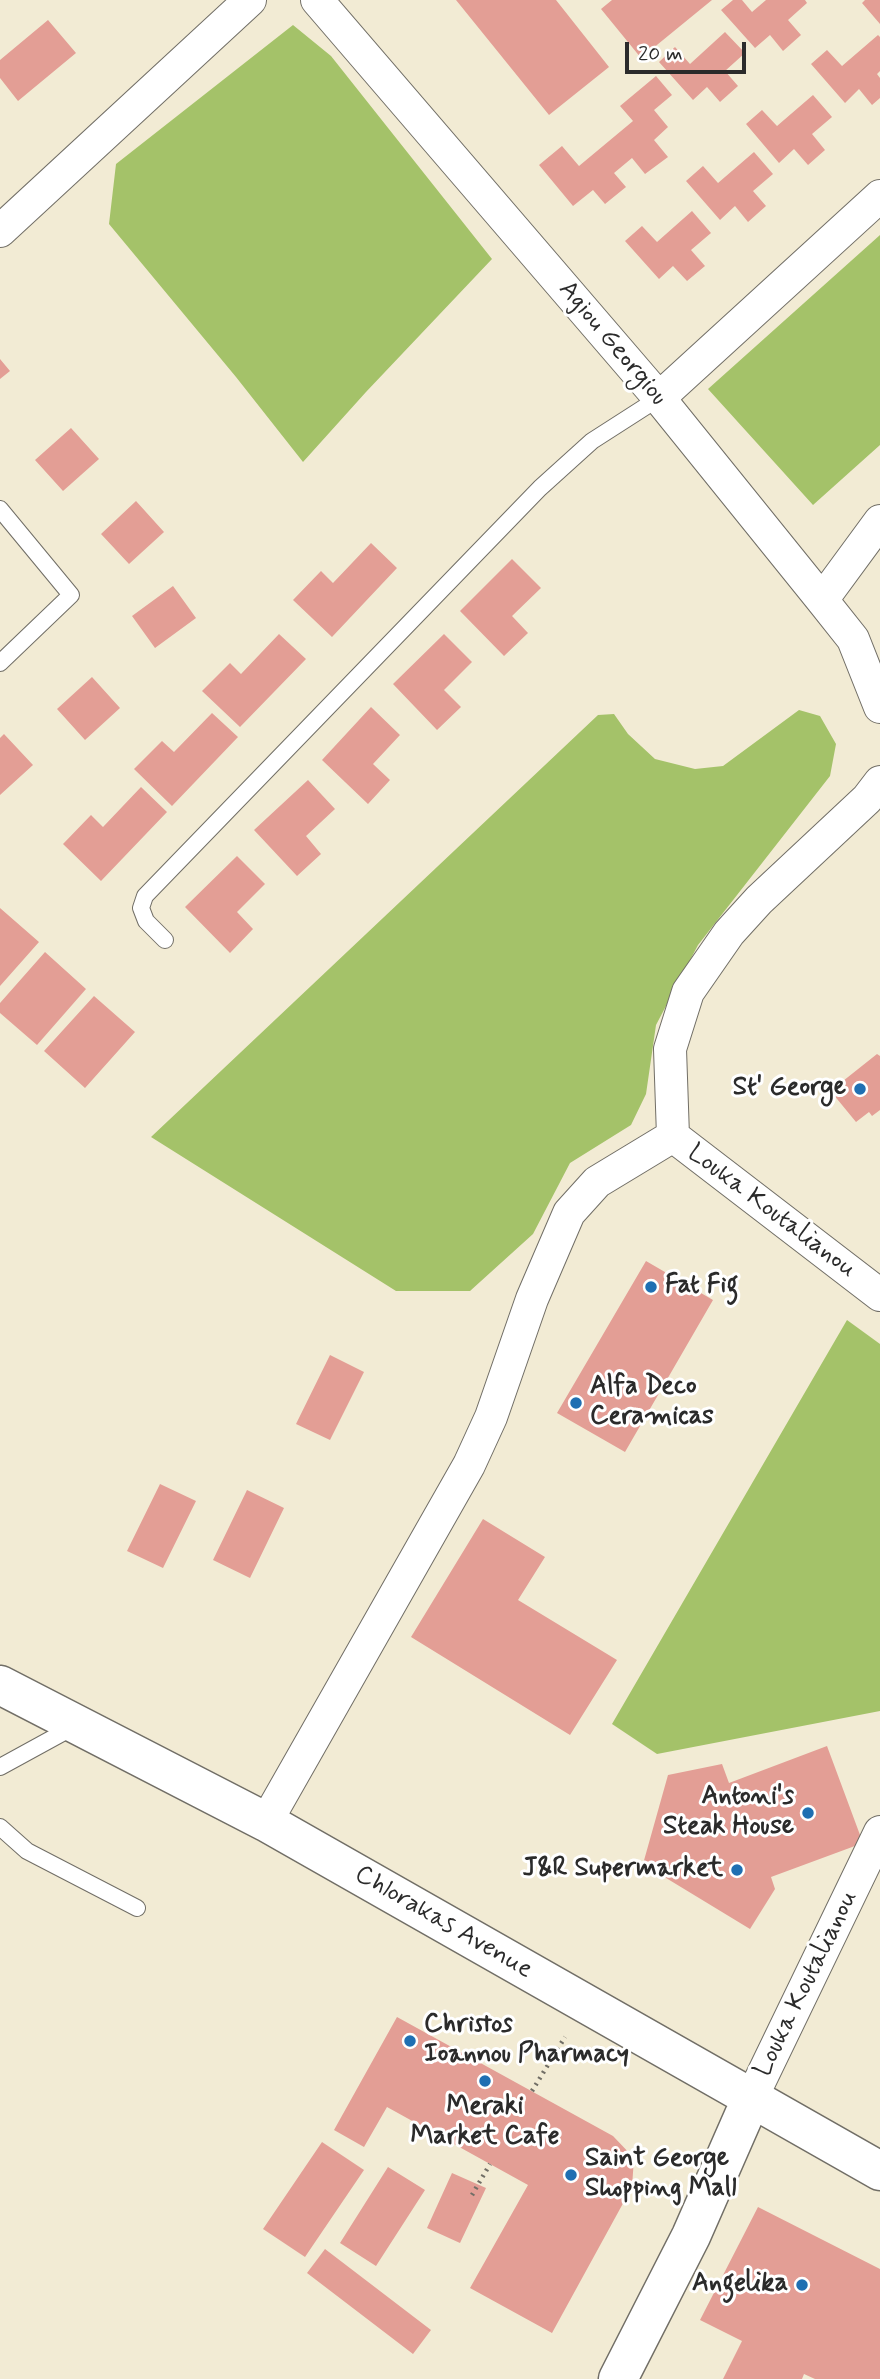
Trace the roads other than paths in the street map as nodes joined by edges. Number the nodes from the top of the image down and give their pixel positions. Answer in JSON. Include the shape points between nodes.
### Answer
{"nodes":[{"id":1,"x":250,"y":0,"type":"edge"},
{"id":2,"x":317,"y":0,"type":"edge"},
{"id":3,"x":880,"y":196,"type":"edge"},
{"id":4,"x":1,"y":228,"type":"edge"},
{"id":5,"x":659,"y":398,"type":"junction"},
{"id":6,"x":0,"y":509,"type":"edge"},
{"id":7,"x":880,"y":521,"type":"edge"},
{"id":8,"x":822,"y":600,"type":"junction"},
{"id":9,"x":0,"y":663,"type":"edge"},
{"id":10,"x":880,"y":707,"type":"edge"},
{"id":11,"x":880,"y":782,"type":"edge"},
{"id":12,"x":166,"y":940,"type":"dead end"},
{"id":13,"x":673,"y":1136,"type":"junction"},
{"id":14,"x":880,"y":1295,"type":"edge"},
{"id":15,"x":0,"y":1685,"type":"edge"},
{"id":16,"x":77,"y":1725,"type":"junction"},
{"id":17,"x":0,"y":1767,"type":"edge"},
{"id":18,"x":265,"y":1822,"type":"junction"},
{"id":19,"x":0,"y":1827,"type":"edge"},
{"id":20,"x":880,"y":1832,"type":"edge"},
{"id":21,"x":137,"y":1908,"type":"dead end"},
{"id":22,"x":752,"y":2097,"type":"junction"},
{"id":23,"x":880,"y":2171,"type":"edge"},
{"id":24,"x":618,"y":2379,"type":"edge"}],
"edges":[{"from":1,"to":4,"type":"street"},
{"from":2,"to":5,"type":"street","name":"Agiou Georgiou"},
{"from":3,"to":5,"type":"street"},
{"from":5,"to":8,"type":"street","name":"Agiou Georgiou"},
{"from":5,"to":12,"type":"lane","via":[[592,441],[540,488],[145,896],[141,908],[146,921]]},
{"from":6,"to":9,"type":"lane","via":[[71,595]]},
{"from":7,"to":8,"type":"street"},
{"from":8,"to":10,"type":"street","name":"Agiou Georgiou","via":[[853,639]]},
{"from":11,"to":13,"type":"street","name":"Louka Koutalianou","via":[[759,900],[729,933],[688,992],[670,1049]]},
{"from":13,"to":14,"type":"street","name":"Louka Koutalianou"},
{"from":13,"to":18,"type":"street","via":[[597,1182],[569,1213],[469,1465]]},
{"from":15,"to":16,"type":"main road","name":"Chlorakas Avenue"},
{"from":16,"to":17,"type":"lane"},
{"from":16,"to":18,"type":"main road","name":"Chlorakas Avenue"},
{"from":18,"to":22,"type":"main road","name":"Chlorakas Avenue"},
{"from":19,"to":21,"type":"lane","via":[[27,1851]]},
{"from":20,"to":22,"type":"street","name":"Louka Koutalianou"},
{"from":22,"to":23,"type":"main road","name":"Chlorakas Avenue"},
{"from":22,"to":24,"type":"main road","via":[[691,2236]]}]}
